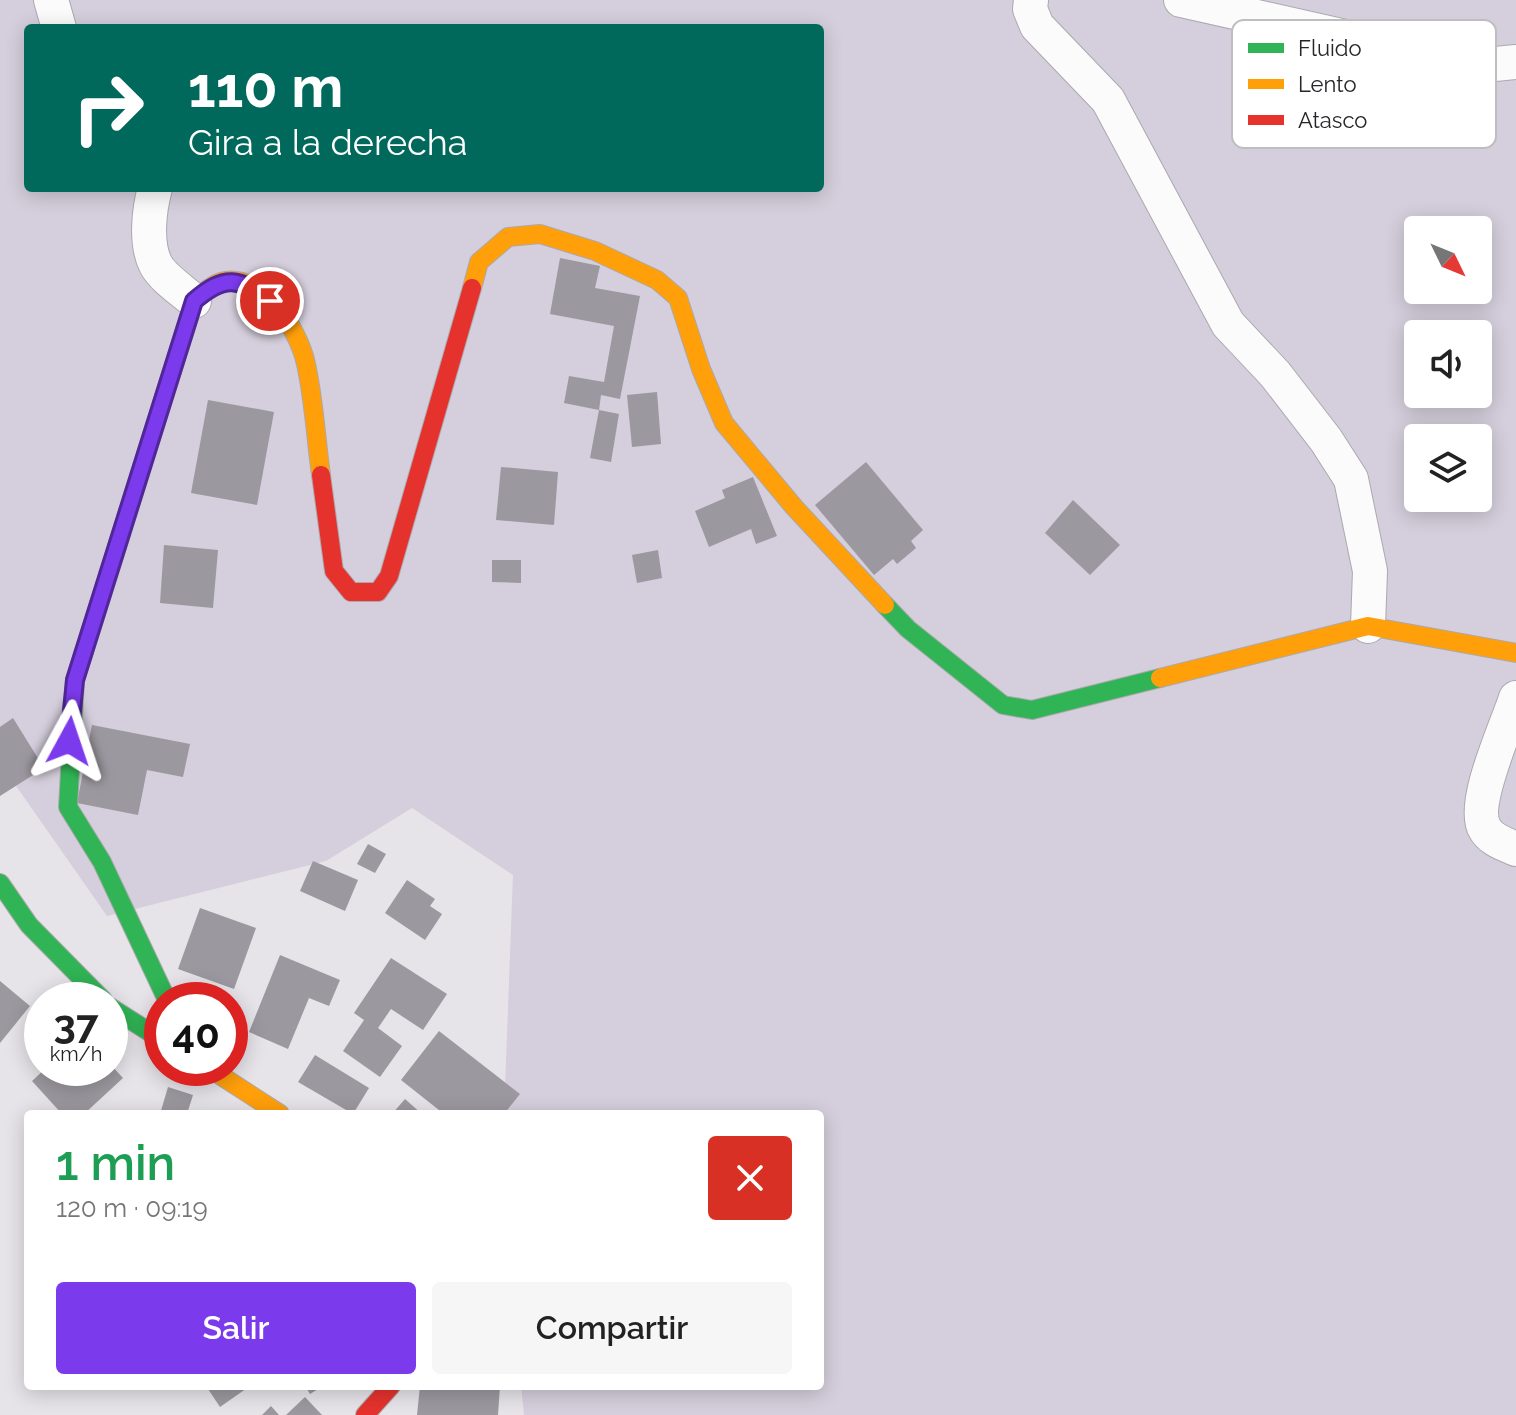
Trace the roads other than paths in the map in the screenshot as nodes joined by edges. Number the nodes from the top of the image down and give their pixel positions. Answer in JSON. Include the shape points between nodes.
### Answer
{"nodes":[{"id":1,"x":51,"y":0,"type":"edge"},
{"id":2,"x":1031,"y":0,"type":"edge"},
{"id":3,"x":1181,"y":0,"type":"edge"},
{"id":4,"x":1270,"y":20,"type":"edge"},
{"id":5,"x":58,"y":24,"type":"edge"},
{"id":6,"x":1516,"y":62,"type":"edge"},
{"id":7,"x":1496,"y":64,"type":"edge"},
{"id":8,"x":154,"y":192,"type":"edge"},
{"id":9,"x":194,"y":301,"type":"junction"},
{"id":10,"x":1368,"y":626,"type":"junction"},
{"id":11,"x":1516,"y":653,"type":"edge"},
{"id":12,"x":1516,"y":698,"type":"edge"},
{"id":13,"x":1516,"y":849,"type":"edge"},
{"id":14,"x":0,"y":883,"type":"edge"},
{"id":15,"x":85,"y":982,"type":"edge"},
{"id":16,"x":159,"y":982,"type":"edge"},
{"id":17,"x":237,"y":1086,"type":"edge"},
{"id":18,"x":274,"y":1110,"type":"edge"},
{"id":19,"x":390,"y":1396,"type":"edge"},
{"id":20,"x":365,"y":1415,"type":"edge"}],
"edges":[{"from":1,"to":5,"type":"street"},
{"from":2,"to":10,"type":"street","via":[[1037,26],[1108,100],[1228,324],[1275,374],[1351,479],[1370,571]]},
{"from":3,"to":4,"type":"street"},
{"from":6,"to":7,"type":"street"},
{"from":8,"to":9,"type":"street","via":[[150,239],[156,266]]},
{"from":9,"to":10,"type":"street","via":[[228,281],[249,285],[299,335],[334,571],[345,592],[356,597],[378,592],[389,576],[479,262],[508,237],[540,234],[636,268],[678,298],[724,423],[908,629],[1003,705],[1032,710]]},
{"from":9,"to":16,"type":"street","via":[[75,680],[69,741],[68,807],[102,862]]},
{"from":10,"to":11,"type":"street"},
{"from":12,"to":13,"type":"street","via":[[1480,805],[1484,829]]},
{"from":14,"to":15,"type":"street","via":[[29,925]]},
{"from":17,"to":18,"type":"street"},
{"from":19,"to":20,"type":"street"}]}
